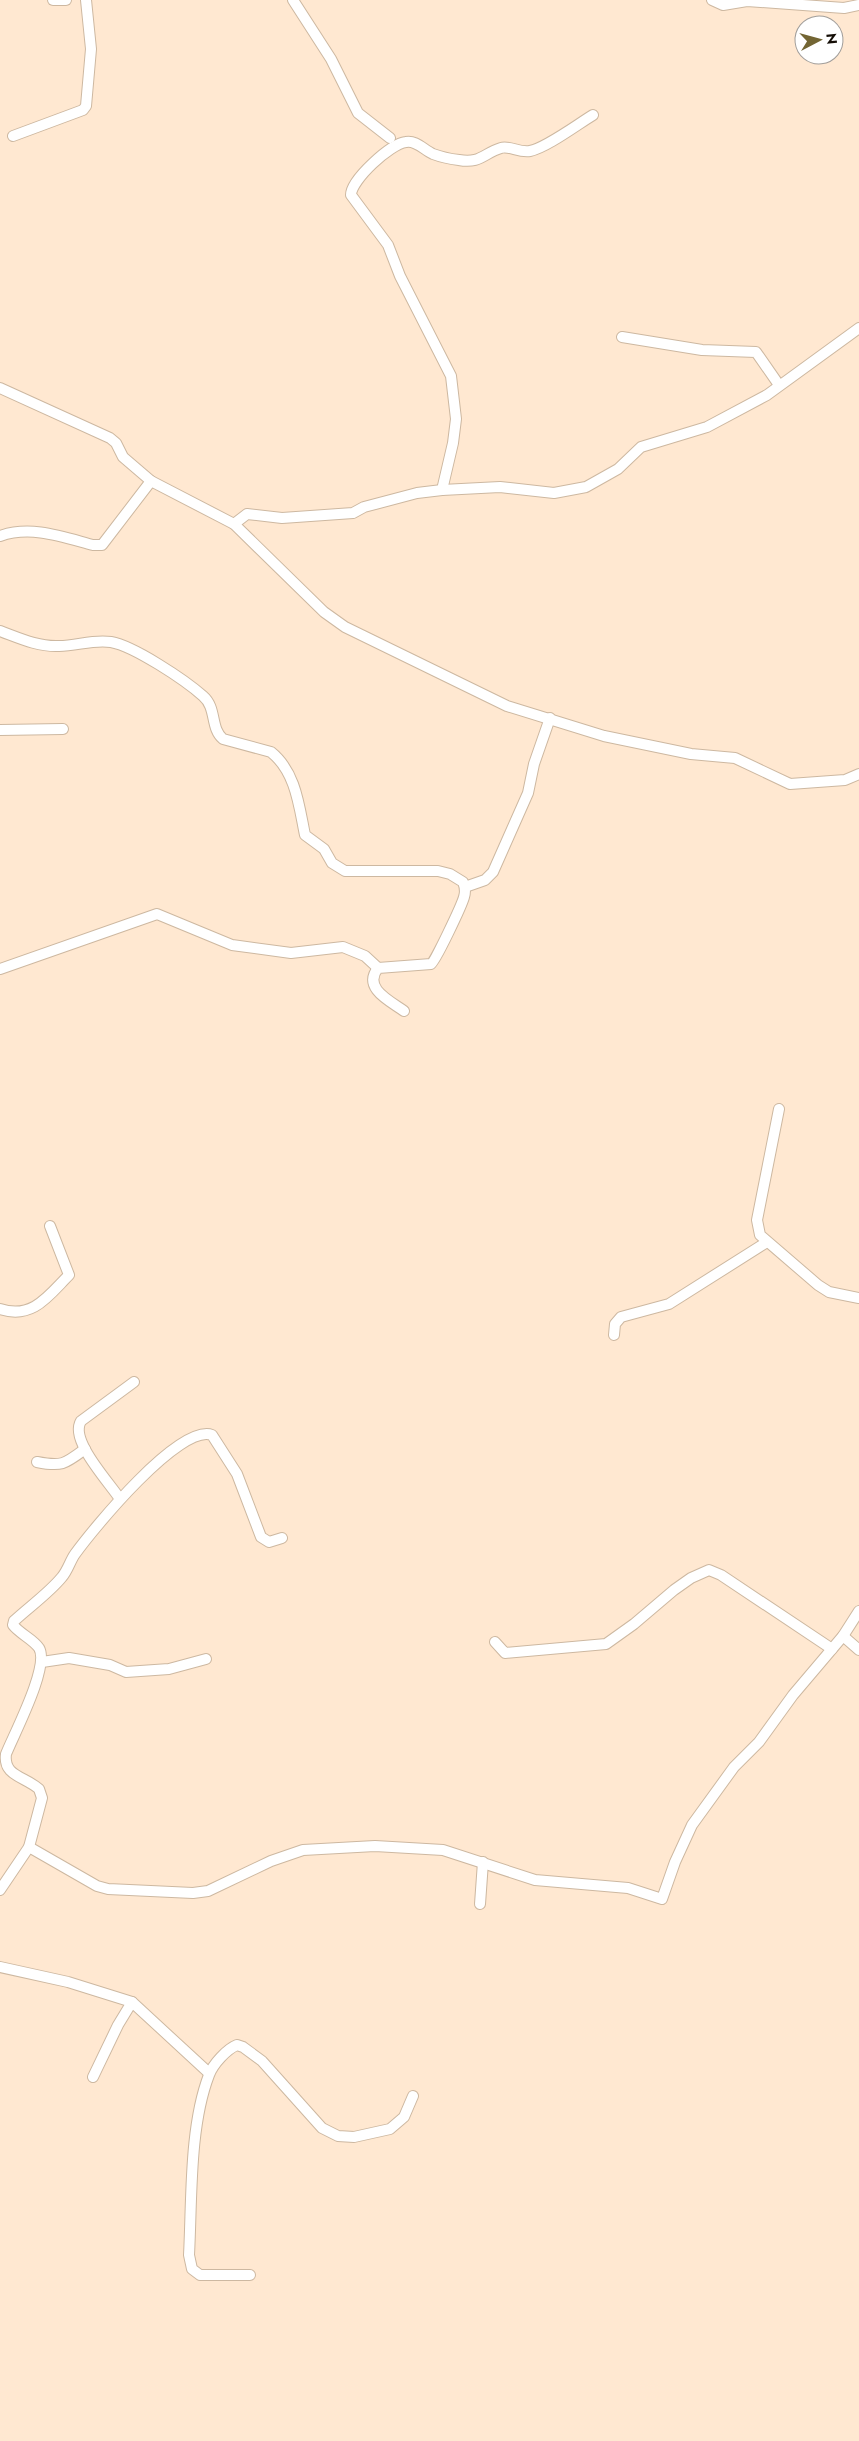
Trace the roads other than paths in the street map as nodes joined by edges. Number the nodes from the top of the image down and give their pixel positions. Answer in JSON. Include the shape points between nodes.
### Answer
{"nodes":[{"id":1,"x":53,"y":0,"type":"edge"},
{"id":2,"x":66,"y":0,"type":"edge"},
{"id":3,"x":86,"y":0,"type":"edge"},
{"id":4,"x":293,"y":0,"type":"edge"},
{"id":5,"x":712,"y":0,"type":"edge"},
{"id":6,"x":859,"y":5,"type":"edge"},
{"id":7,"x":593,"y":115,"type":"dead end"},
{"id":8,"x":13,"y":136,"type":"dead end"},
{"id":9,"x":390,"y":138,"type":"dead end"},
{"id":10,"x":859,"y":328,"type":"edge"},
{"id":11,"x":622,"y":337,"type":"dead end"},
{"id":12,"x":779,"y":385,"type":"junction"},
{"id":13,"x":0,"y":388,"type":"edge"},
{"id":14,"x":151,"y":481,"type":"junction"},
{"id":15,"x":442,"y":490,"type":"junction"},
{"id":16,"x":234,"y":524,"type":"junction"},
{"id":17,"x":0,"y":536,"type":"edge"},
{"id":18,"x":0,"y":631,"type":"edge"},
{"id":19,"x":550,"y":718,"type":"junction"},
{"id":20,"x":62,"y":729,"type":"dead end"},
{"id":21,"x":0,"y":730,"type":"edge"},
{"id":22,"x":859,"y":774,"type":"edge"},
{"id":23,"x":465,"y":887,"type":"junction"},
{"id":24,"x":378,"y":968,"type":"junction"},
{"id":25,"x":0,"y":969,"type":"edge"},
{"id":26,"x":404,"y":1011,"type":"dead end"},
{"id":27,"x":779,"y":1109,"type":"dead end"},
{"id":28,"x":50,"y":1226,"type":"dead end"},
{"id":29,"x":767,"y":1242,"type":"junction"},
{"id":30,"x":859,"y":1298,"type":"edge"},
{"id":31,"x":0,"y":1309,"type":"edge"},
{"id":32,"x":614,"y":1334,"type":"dead end"},
{"id":33,"x":134,"y":1382,"type":"dead end"},
{"id":34,"x":85,"y":1449,"type":"junction"},
{"id":35,"x":37,"y":1462,"type":"dead end"},
{"id":36,"x":120,"y":1499,"type":"junction"},
{"id":37,"x":282,"y":1538,"type":"dead end"},
{"id":38,"x":859,"y":1611,"type":"edge"},
{"id":39,"x":843,"y":1636,"type":"junction"},
{"id":40,"x":495,"y":1642,"type":"dead end"},
{"id":41,"x":832,"y":1649,"type":"junction"},
{"id":42,"x":859,"y":1650,"type":"edge"},
{"id":43,"x":206,"y":1659,"type":"dead end"},
{"id":44,"x":42,"y":1662,"type":"junction"},
{"id":45,"x":29,"y":1847,"type":"junction"},
{"id":46,"x":484,"y":1862,"type":"junction"},
{"id":47,"x":0,"y":1890,"type":"edge"},
{"id":48,"x":480,"y":1904,"type":"dead end"},
{"id":49,"x":0,"y":1966,"type":"edge"},
{"id":50,"x":132,"y":2002,"type":"junction"},
{"id":51,"x":209,"y":2073,"type":"junction"},
{"id":52,"x":94,"y":2077,"type":"dead end"},
{"id":53,"x":413,"y":2096,"type":"dead end"},
{"id":54,"x":250,"y":2275,"type":"dead end"}],
"edges":[{"from":1,"to":2,"type":"street"},
{"from":3,"to":8,"type":"street","via":[[91,49],[86,106],[83,110]]},
{"from":4,"to":9,"type":"street","via":[[331,59],[358,113]]},
{"from":5,"to":6,"type":"street","via":[[722,5],[747,0],[844,8]]},
{"from":7,"to":15,"type":"street","via":[[535,150],[500,148],[480,160],[458,160],[433,154],[414,142],[406,141],[372,164],[352,188],[351,195],[388,245],[400,276],[451,376],[456,420]]},
{"from":10,"to":12,"type":"street"},
{"from":11,"to":12,"type":"street","via":[[702,350],[756,352]]},
{"from":12,"to":15,"type":"street","via":[[767,395],[707,427],[641,447],[618,469],[586,487],[565,493],[500,486]]},
{"from":13,"to":14,"type":"street","via":[[110,438],[123,457]]},
{"from":14,"to":16,"type":"street"},
{"from":14,"to":17,"type":"street","via":[[102,545],[39,532]]},
{"from":15,"to":16,"type":"street","via":[[417,493],[353,513],[282,518],[247,514]]},
{"from":16,"to":19,"type":"street","via":[[324,612],[345,627],[507,706]]},
{"from":18,"to":23,"type":"street","via":[[47,646],[92,641],[124,646],[204,696],[212,709],[218,735],[223,739],[271,752],[277,757],[295,787],[305,835],[324,849],[339,869],[354,873],[438,871],[458,878]]},
{"from":19,"to":22,"type":"street","via":[[614,738],[691,754],[735,758],[790,784],[839,781]]},
{"from":19,"to":23,"type":"street","via":[[534,764],[530,789],[493,872],[485,880]]},
{"from":20,"to":21,"type":"street"},
{"from":23,"to":24,"type":"street","via":[[465,896],[435,961]]},
{"from":24,"to":25,"type":"street","via":[[365,956],[343,947],[291,952],[232,945],[157,914]]},
{"from":24,"to":26,"type":"street","via":[[374,981],[378,995]]},
{"from":27,"to":29,"type":"street","via":[[757,1220],[760,1235]]},
{"from":28,"to":31,"type":"street","via":[[69,1275],[42,1304],[18,1312]]},
{"from":29,"to":30,"type":"street","via":[[824,1289]]},
{"from":29,"to":32,"type":"street","via":[[669,1304],[621,1317],[615,1324]]},
{"from":33,"to":34,"type":"street","via":[[81,1421],[78,1429]]},
{"from":34,"to":35,"type":"street","via":[[67,1463]]},
{"from":34,"to":36,"type":"street"},
{"from":36,"to":37,"type":"street","via":[[172,1452],[199,1435],[208,1434],[217,1441],[238,1474],[261,1538],[269,1542]]},
{"from":36,"to":44,"type":"street","via":[[74,1556],[63,1577],[14,1621],[18,1631],[38,1646]]},
{"from":38,"to":39,"type":"street"},
{"from":39,"to":41,"type":"street"},
{"from":39,"to":42,"type":"street"},
{"from":40,"to":41,"type":"street","via":[[505,1653],[602,1645],[691,1578],[709,1570]]},
{"from":41,"to":46,"type":"street","via":[[759,1742],[734,1767],[692,1825],[662,1899],[628,1888],[535,1880]]},
{"from":43,"to":44,"type":"street","via":[[169,1669],[141,1672],[126,1672],[110,1665],[70,1658]]},
{"from":44,"to":45,"type":"street","via":[[4,1764],[41,1792]]},
{"from":45,"to":46,"type":"street","via":[[96,1886],[193,1893],[208,1891],[271,1861],[303,1850],[375,1846],[427,1848]]},
{"from":45,"to":47,"type":"street"},
{"from":46,"to":48,"type":"street"},
{"from":49,"to":50,"type":"street"},
{"from":50,"to":51,"type":"street"},
{"from":50,"to":52,"type":"street"},
{"from":51,"to":53,"type":"street","via":[[232,2047],[244,2046],[262,2061],[322,2128],[338,2136],[354,2137],[390,2129],[404,2117]]},
{"from":51,"to":54,"type":"street","via":[[195,2144],[190,2265],[200,2275]]}]}
